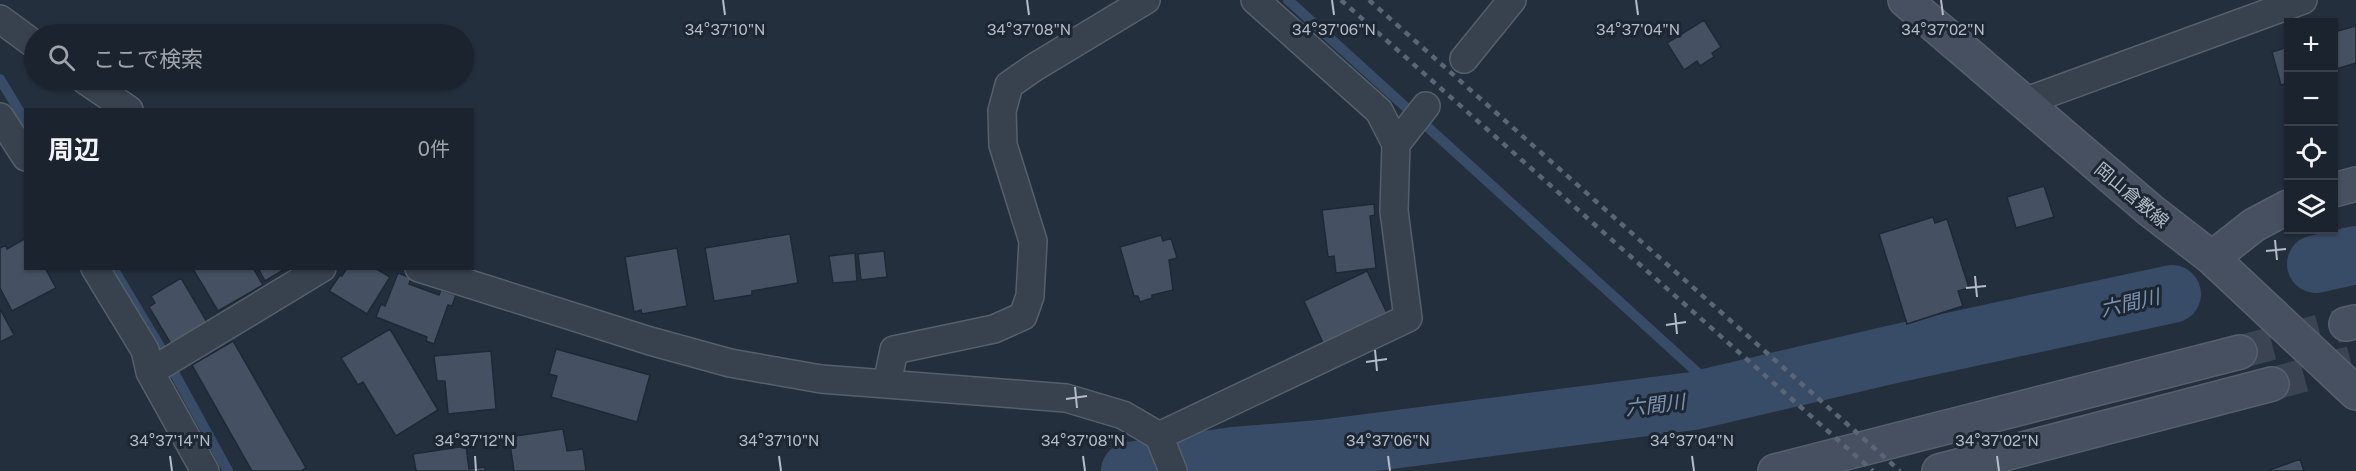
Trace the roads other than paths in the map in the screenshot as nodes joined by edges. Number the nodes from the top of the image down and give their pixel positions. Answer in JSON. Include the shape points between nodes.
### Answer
{"nodes":[{"id":1,"x":1146,"y":0,"type":"edge"},
{"id":2,"x":1256,"y":0,"type":"edge"},
{"id":3,"x":1512,"y":0,"type":"edge"},
{"id":4,"x":2303,"y":0,"type":"edge"},
{"id":5,"x":1912,"y":2,"type":"edge"},
{"id":6,"x":0,"y":19,"type":"edge"},
{"id":7,"x":24,"y":37,"type":"edge"},
{"id":8,"x":1464,"y":59,"type":"dead end"},
{"id":9,"x":100,"y":90,"type":"edge"},
{"id":10,"x":2024,"y":102,"type":"junction"},
{"id":11,"x":126,"y":108,"type":"edge"},
{"id":12,"x":1420,"y":113,"type":"dead end"},
{"id":13,"x":0,"y":117,"type":"edge"},
{"id":14,"x":1396,"y":144,"type":"junction"},
{"id":15,"x":24,"y":154,"type":"edge"},
{"id":16,"x":2356,"y":184,"type":"edge"},
{"id":17,"x":2338,"y":189,"type":"edge"},
{"id":18,"x":2284,"y":210,"type":"edge"},
{"id":19,"x":2212,"y":258,"type":"junction"},
{"id":20,"x":96,"y":270,"type":"edge"},
{"id":21,"x":319,"y":270,"type":"edge"},
{"id":22,"x":425,"y":270,"type":"edge"},
{"id":23,"x":2240,"y":352,"type":"tunnel mouth"},
{"id":24,"x":160,"y":366,"type":"junction"},
{"id":25,"x":887,"y":384,"type":"junction"},
{"id":26,"x":2272,"y":384,"type":"tunnel mouth"},
{"id":27,"x":2356,"y":393,"type":"edge"},
{"id":28,"x":1166,"y":452,"type":"edge"},
{"id":29,"x":205,"y":471,"type":"edge"},
{"id":30,"x":1774,"y":471,"type":"edge"},
{"id":31,"x":1939,"y":471,"type":"edge"}],
"edges":[{"from":1,"to":25,"type":"street","via":[[1009,85],[1002,111],[1004,145],[1033,241],[1030,296],[1023,316],[994,329],[894,350]]},
{"from":2,"to":14,"type":"street","via":[[1378,111]]},
{"from":3,"to":8,"type":"street"},
{"from":4,"to":10,"type":"street"},
{"from":5,"to":10,"type":"street","name":"岡山倉敷線"},
{"from":6,"to":7,"type":"street"},
{"from":9,"to":11,"type":"street"},
{"from":10,"to":19,"type":"street","name":"岡山倉敷線"},
{"from":12,"to":14,"type":"street"},
{"from":13,"to":15,"type":"street"},
{"from":14,"to":28,"type":"street","via":[[1394,211],[1408,318]]},
{"from":16,"to":17,"type":"street"},
{"from":18,"to":19,"type":"street","via":[[2254,225]]},
{"from":19,"to":27,"type":"street","name":"岡山倉敷線"},
{"from":20,"to":24,"type":"street","via":[[145,350]]},
{"from":21,"to":24,"type":"street"},
{"from":22,"to":25,"type":"street","via":[[730,363],[821,379]]},
{"from":23,"to":30,"type":"street"},
{"from":24,"to":29,"type":"street"},
{"from":25,"to":28,"type":"street","via":[[1066,398],[1123,415]]},
{"from":26,"to":31,"type":"street"}]}
